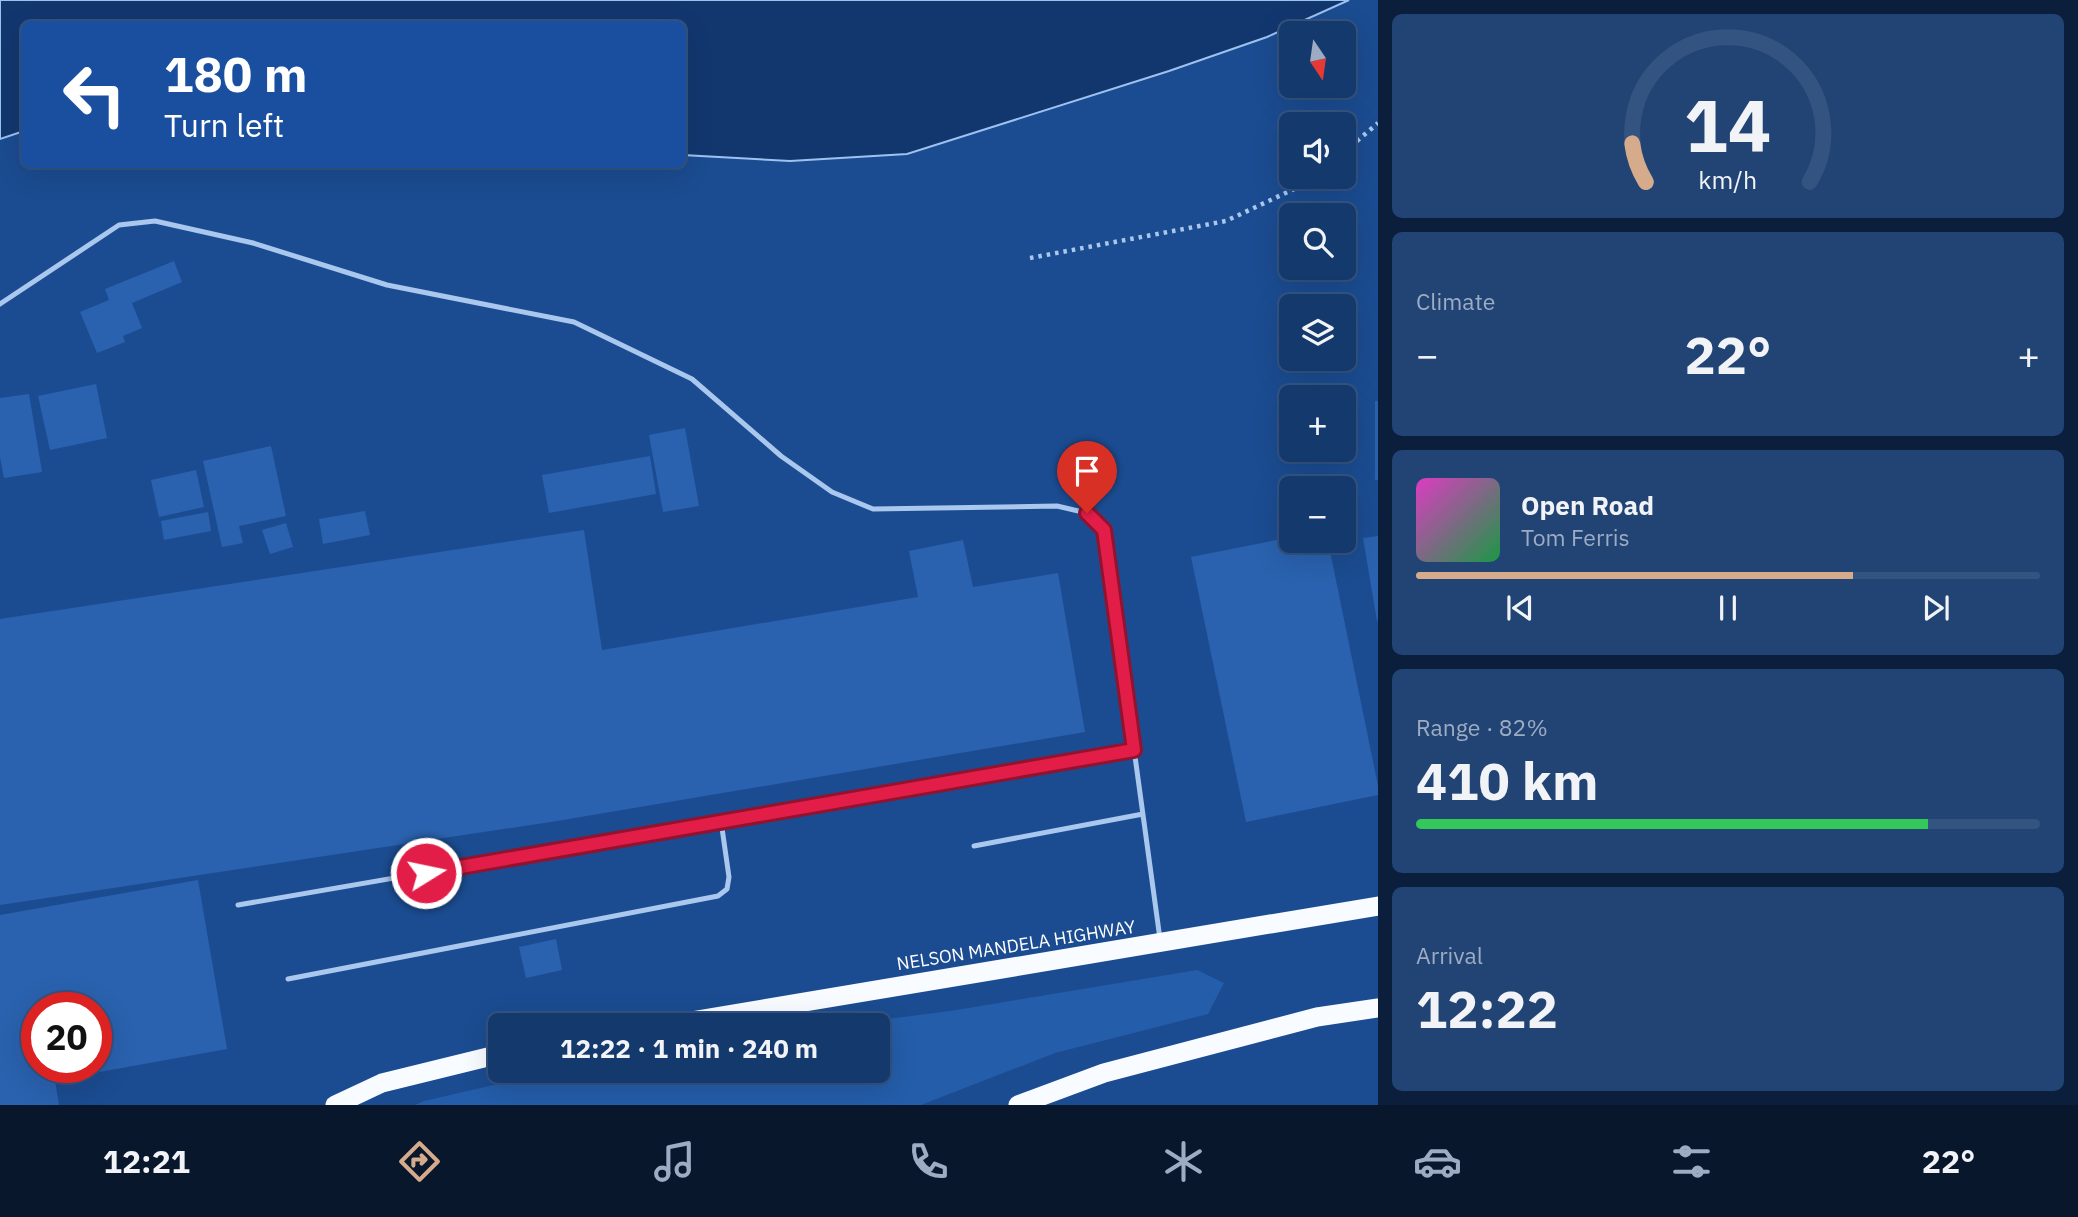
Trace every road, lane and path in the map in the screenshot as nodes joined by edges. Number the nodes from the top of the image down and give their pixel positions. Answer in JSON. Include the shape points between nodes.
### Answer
{"nodes":[{"id":1,"x":1378,"y":123,"type":"edge"},
{"id":2,"x":1356,"y":142,"type":"edge"},
{"id":3,"x":1294,"y":189,"type":"edge"},
{"id":4,"x":1030,"y":258,"type":"dead end"},
{"id":5,"x":0,"y":304,"type":"edge"},
{"id":6,"x":1134,"y":750,"type":"junction"},
{"id":7,"x":1143,"y":814,"type":"junction"},
{"id":8,"x":721,"y":821,"type":"junction"},
{"id":9,"x":974,"y":846,"type":"dead end"},
{"id":10,"x":238,"y":905,"type":"dead end"},
{"id":11,"x":1378,"y":906,"type":"edge"},
{"id":12,"x":1161,"y":942,"type":"junction"},
{"id":13,"x":288,"y":979,"type":"dead end"},
{"id":14,"x":1378,"y":1008,"type":"edge"},
{"id":15,"x":738,"y":1013,"type":"edge"},
{"id":16,"x":488,"y":1057,"type":"edge"},
{"id":17,"x":335,"y":1105,"type":"edge"},
{"id":18,"x":1018,"y":1105,"type":"edge"}],
"edges":[{"from":1,"to":2,"type":"path"},
{"from":3,"to":4,"type":"path","via":[[1226,221]]},
{"from":5,"to":6,"type":"lane","via":[[119,225],[155,221],[253,243],[387,285],[574,322],[692,379],[781,456],[832,492],[873,509],[1057,506],[1087,513],[1104,530]]},
{"from":6,"to":7,"type":"lane"},
{"from":6,"to":8,"type":"lane"},
{"from":7,"to":9,"type":"lane"},
{"from":7,"to":12,"type":"lane"},
{"from":8,"to":10,"type":"lane"},
{"from":8,"to":13,"type":"lane","via":[[729,877],[727,889],[718,896]]},
{"from":11,"to":12,"type":"highway","name":"NELSON MANDELA HIGHWAY"},
{"from":12,"to":15,"type":"highway","name":"NELSON MANDELA HIGHWAY"},
{"from":14,"to":18,"type":"highway","via":[[1317,1017],[1104,1073]]},
{"from":16,"to":17,"type":"highway","via":[[382,1083]]}]}
